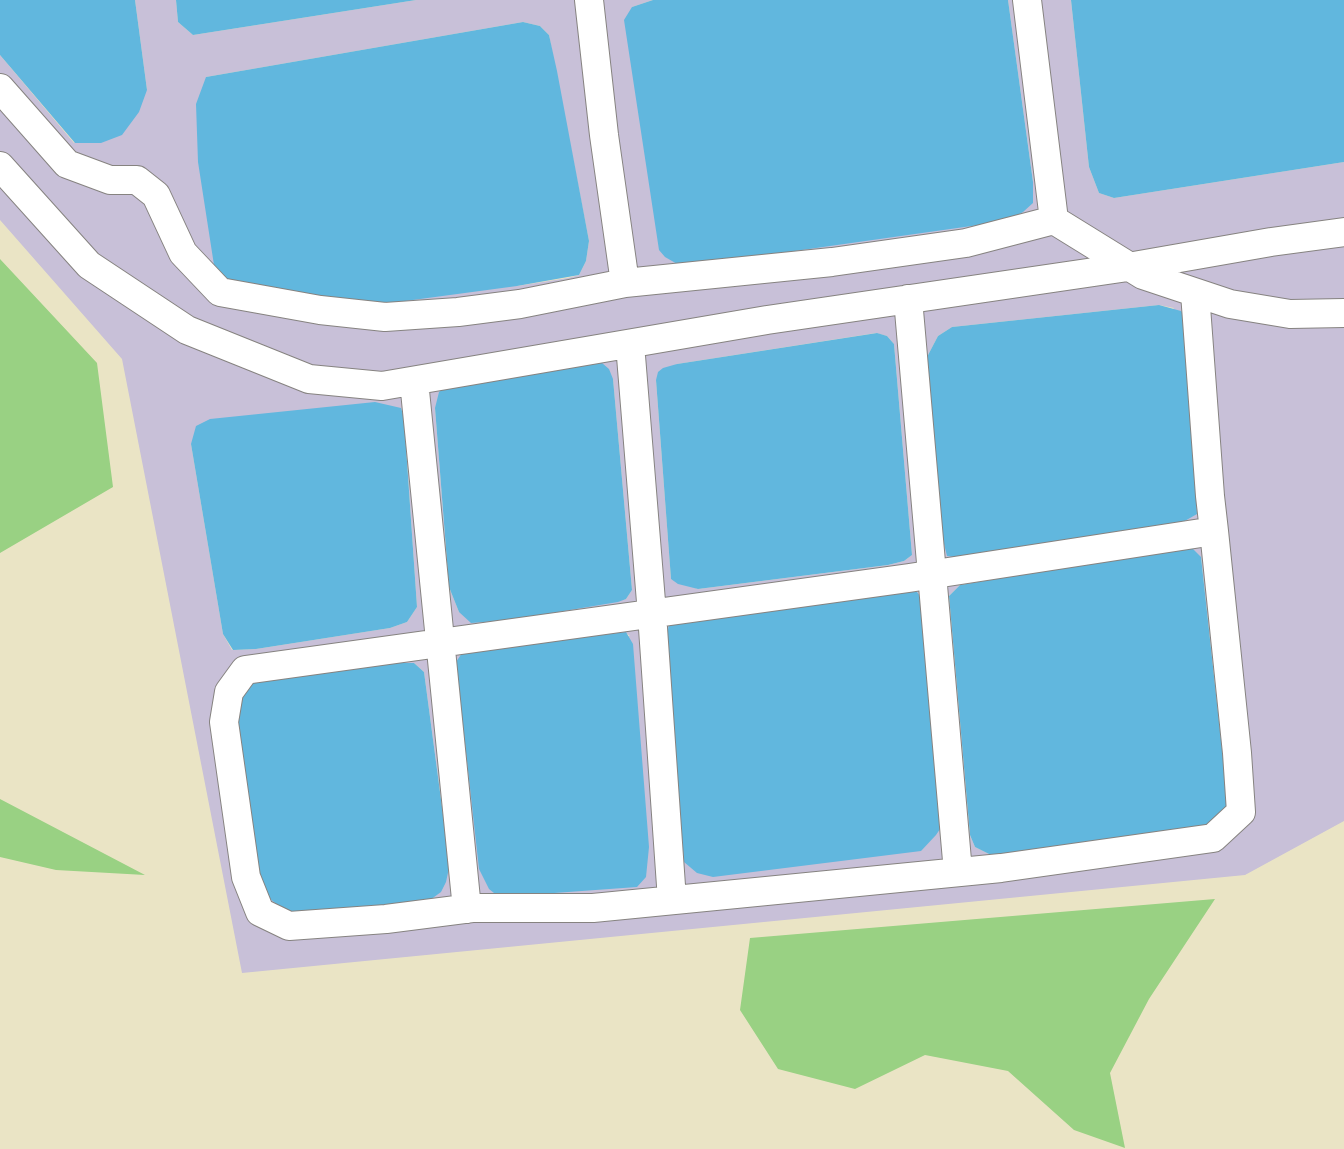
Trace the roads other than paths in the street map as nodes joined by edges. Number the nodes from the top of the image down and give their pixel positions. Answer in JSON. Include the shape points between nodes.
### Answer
{"nodes":[{"id":1,"x":589,"y":0,"type":"edge"},
{"id":2,"x":1026,"y":0,"type":"edge"},
{"id":3,"x":0,"y":88,"type":"edge"},
{"id":4,"x":0,"y":166,"type":"edge"},
{"id":5,"x":1054,"y":220,"type":"junction"},
{"id":6,"x":1344,"y":232,"type":"edge"},
{"id":7,"x":1128,"y":267,"type":"junction"},
{"id":8,"x":625,"y":283,"type":"junction"},
{"id":9,"x":1195,"y":293,"type":"junction"},
{"id":10,"x":908,"y":299,"type":"junction"},
{"id":11,"x":1344,"y":313,"type":"edge"},
{"id":12,"x":630,"y":344,"type":"junction"},
{"id":13,"x":414,"y":381,"type":"junction"},
{"id":14,"x":1214,"y":531,"type":"junction"},
{"id":15,"x":933,"y":575,"type":"junction"},
{"id":16,"x":652,"y":614,"type":"junction"},
{"id":17,"x":441,"y":644,"type":"junction"},
{"id":18,"x":958,"y":872,"type":"junction"},
{"id":19,"x":672,"y":900,"type":"junction"},
{"id":20,"x":467,"y":909,"type":"junction"}],
"edges":[{"from":1,"to":8,"type":"lane"},
{"from":2,"to":5,"type":"lane"},
{"from":3,"to":8,"type":"lane","via":[[67,164],[110,180],[137,180],[156,195],[183,253],[220,292],[320,310],[385,317],[520,304]]},
{"from":4,"to":13,"type":"lane","via":[[89,266],[187,330],[309,379],[382,386]]},
{"from":5,"to":7,"type":"lane"},
{"from":5,"to":8,"type":"lane","via":[[966,243],[832,262]]},
{"from":6,"to":7,"type":"lane"},
{"from":7,"to":9,"type":"lane"},
{"from":7,"to":10,"type":"lane"},
{"from":9,"to":11,"type":"lane","via":[[1230,304],[1290,314]]},
{"from":9,"to":14,"type":"lane"},
{"from":10,"to":12,"type":"lane"},
{"from":10,"to":15,"type":"lane"},
{"from":12,"to":13,"type":"lane"},
{"from":12,"to":16,"type":"lane"},
{"from":13,"to":17,"type":"lane"},
{"from":14,"to":15,"type":"lane"},
{"from":14,"to":18,"type":"lane","via":[[1241,812],[1213,838]]},
{"from":15,"to":16,"type":"lane"},
{"from":15,"to":18,"type":"lane"},
{"from":16,"to":17,"type":"lane"},
{"from":16,"to":19,"type":"lane"},
{"from":17,"to":20,"type":"lane"},
{"from":17,"to":20,"type":"lane","via":[[245,670],[229,692],[224,722],[246,877],[260,912],[289,926]]},
{"from":18,"to":19,"type":"lane"},
{"from":19,"to":20,"type":"lane","via":[[593,908]]}]}
